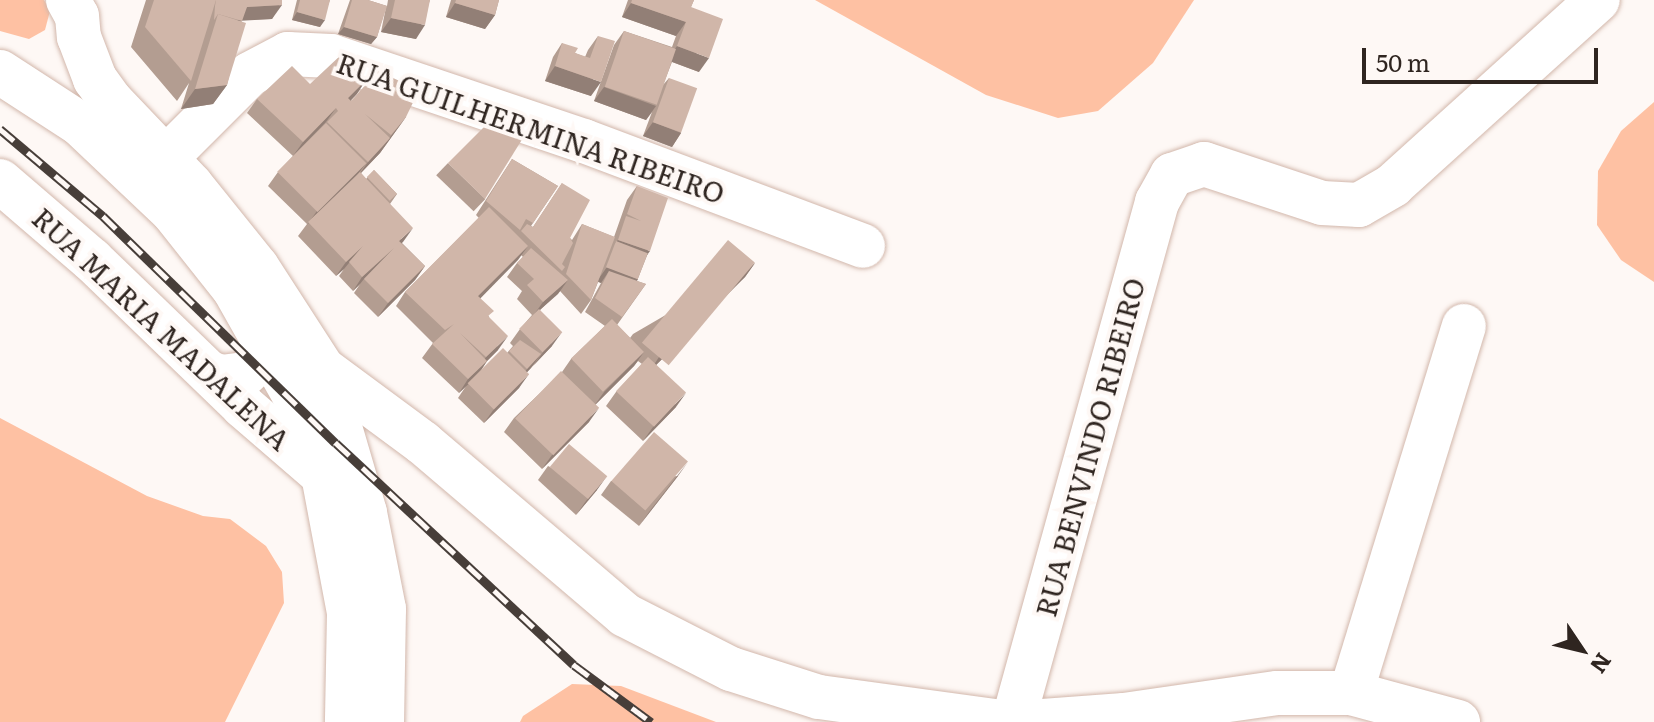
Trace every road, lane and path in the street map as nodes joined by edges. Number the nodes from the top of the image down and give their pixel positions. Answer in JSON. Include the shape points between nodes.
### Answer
{"nodes":[{"id":1,"x":1585,"y":3,"type":"edge"},
{"id":2,"x":80,"y":12,"type":"edge"},
{"id":3,"x":8,"y":76,"type":"edge"},
{"id":4,"x":155,"y":170,"type":"junction"},
{"id":5,"x":0,"y":181,"type":"edge"},
{"id":6,"x":863,"y":246,"type":"dead end"},
{"id":7,"x":1464,"y":326,"type":"dead end"},
{"id":8,"x":267,"y":347,"type":"junction"},
{"id":9,"x":323,"y":369,"type":"junction"},
{"id":10,"x":210,"y":373,"type":"junction"},
{"id":11,"x":423,"y":443,"type":"junction"},
{"id":12,"x":328,"y":453,"type":"junction"},
{"id":13,"x":1351,"y":693,"type":"junction"},
{"id":14,"x":347,"y":722,"type":"edge"},
{"id":15,"x":382,"y":722,"type":"edge"},
{"id":16,"x":1002,"y":722,"type":"edge"},
{"id":17,"x":1013,"y":722,"type":"edge"},
{"id":18,"x":1029,"y":722,"type":"edge"},
{"id":19,"x":1458,"y":722,"type":"edge"}],
"edges":[{"from":1,"to":17,"type":"street","name":"RUA BENVINDO RIBEIRO","via":[[1393,185],[1359,205],[1322,203],[1204,164],[1172,175],[1157,202]]},
{"from":2,"to":3,"type":"street","via":[[59,65],[39,76]]},
{"from":2,"to":4,"type":"street","via":[[103,90]]},
{"from":3,"to":4,"type":"street"},
{"from":4,"to":6,"type":"street","name":"RUA GUILHERMINA RIBEIRO","via":[[250,74],[288,54],[331,56],[584,141]]},
{"from":4,"to":8,"type":"street","via":[[173,212],[234,289]]},
{"from":4,"to":9,"type":"street","via":[[257,267]]},
{"from":5,"to":10,"type":"street","name":"RUA MARIA MADALENA"},
{"from":7,"to":13,"type":"street"},
{"from":8,"to":10,"type":"street","via":[[245,374]]},
{"from":8,"to":12,"type":"street"},
{"from":9,"to":11,"type":"street"},
{"from":9,"to":12,"type":"street"},
{"from":10,"to":12,"type":"street","name":"RUA MARIA MADALENA","via":[[243,406]]},
{"from":11,"to":12,"type":"street"},
{"from":11,"to":16,"type":"street","via":[[625,615],[731,669],[819,697]]},
{"from":12,"to":14,"type":"street","via":[[349,613]]},
{"from":12,"to":15,"type":"street","via":[[384,609]]},
{"from":13,"to":18,"type":"street","via":[[1277,693],[1124,715]]},
{"from":13,"to":19,"type":"street"}]}
